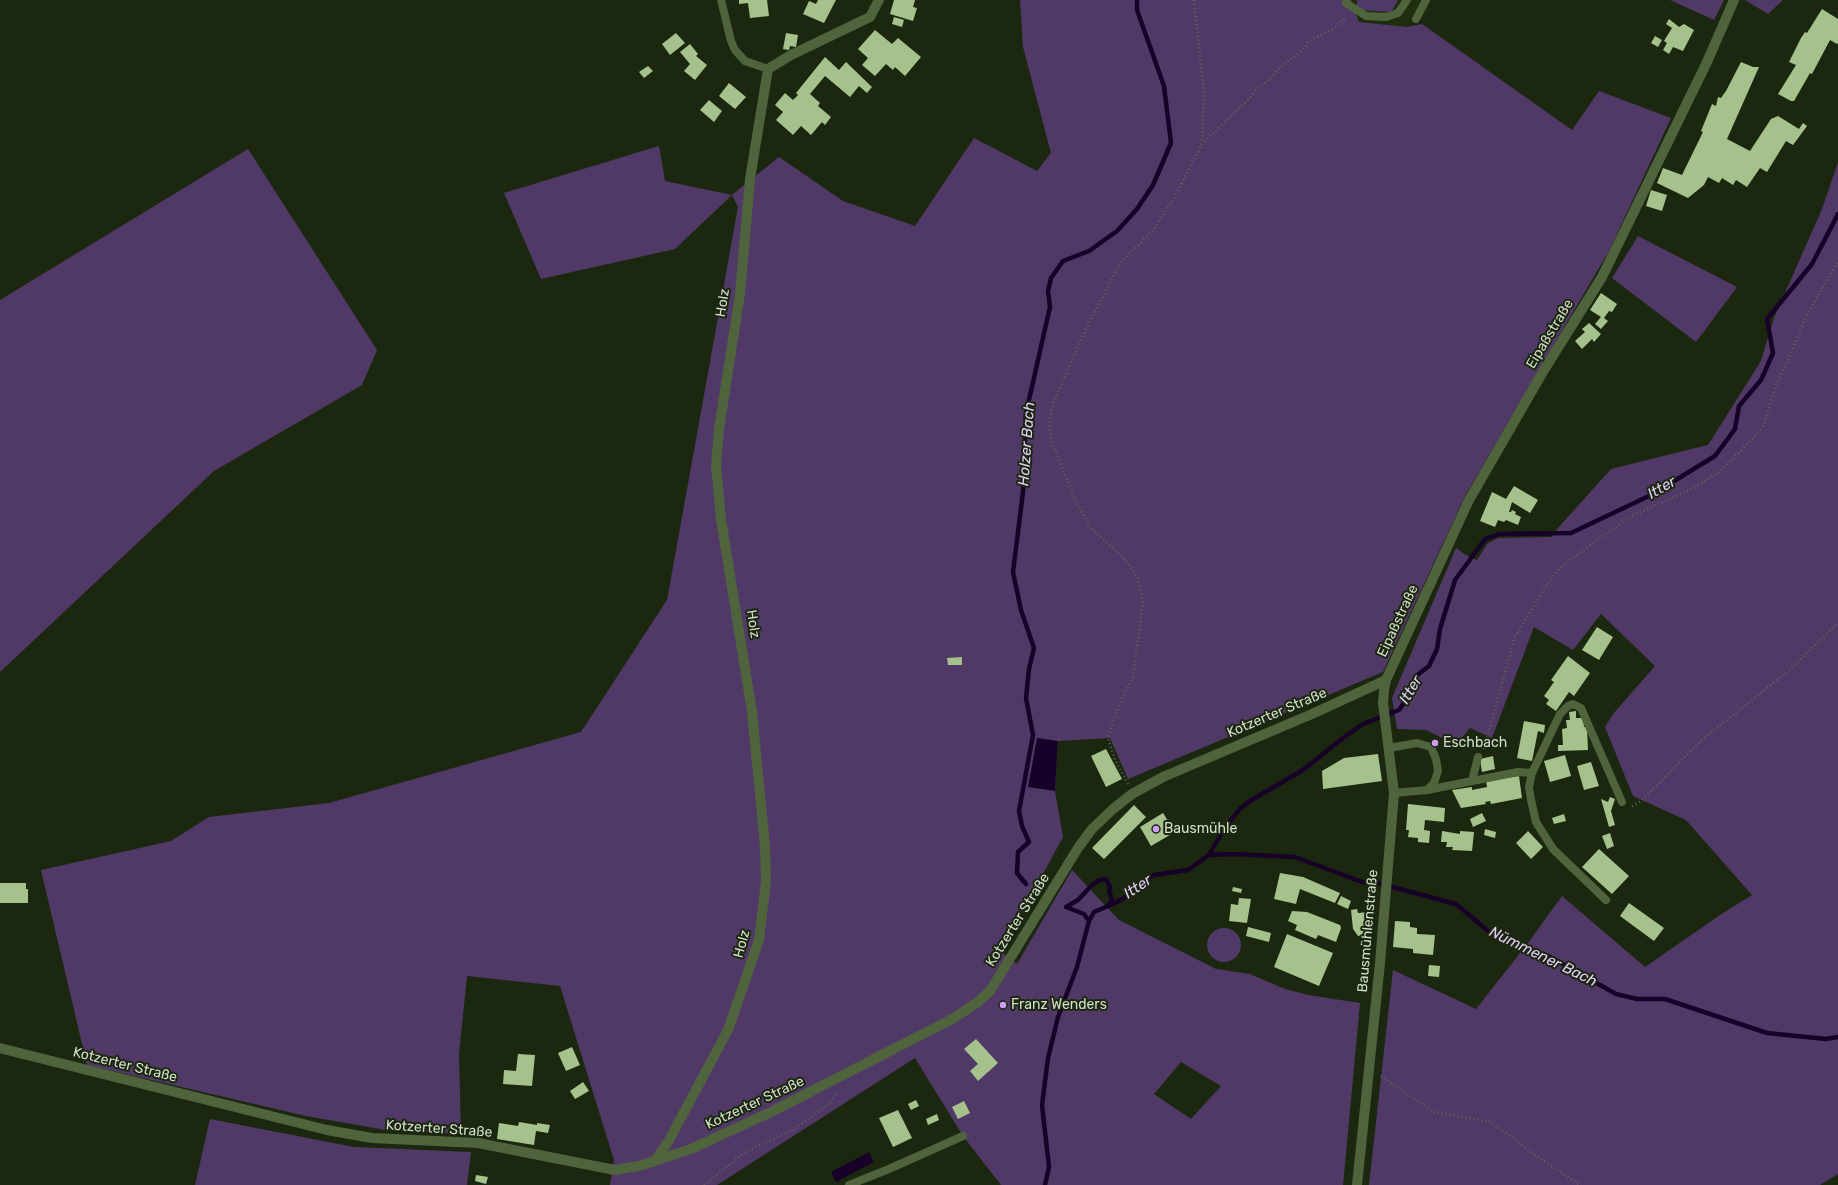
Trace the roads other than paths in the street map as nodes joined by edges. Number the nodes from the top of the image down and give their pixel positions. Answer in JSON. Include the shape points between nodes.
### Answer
{"nodes":[{"id":1,"x":721,"y":0,"type":"edge"},
{"id":2,"x":879,"y":0,"type":"edge"},
{"id":3,"x":1407,"y":0,"type":"edge"},
{"id":4,"x":1426,"y":0,"type":"edge"},
{"id":5,"x":1734,"y":0,"type":"edge"},
{"id":6,"x":1346,"y":3,"type":"road end"},
{"id":7,"x":1416,"y":19,"type":"dead end"},
{"id":8,"x":768,"y":69,"type":"junction"},
{"id":9,"x":1386,"y":680,"type":"junction"},
{"id":10,"x":1389,"y":748,"type":"junction"},
{"id":11,"x":1478,"y":757,"type":"road end"},
{"id":12,"x":1532,"y":773,"type":"junction"},
{"id":13,"x":1472,"y":781,"type":"junction"},
{"id":14,"x":1427,"y":790,"type":"junction"},
{"id":15,"x":1394,"y":793,"type":"junction"},
{"id":16,"x":1622,"y":802,"type":"road end"},
{"id":17,"x":1606,"y":900,"type":"dead end"},
{"id":18,"x":0,"y":1048,"type":"edge"},
{"id":19,"x":963,"y":1136,"type":"dead end"},
{"id":20,"x":654,"y":1162,"type":"junction"},
{"id":21,"x":849,"y":1185,"type":"edge"},
{"id":22,"x":1357,"y":1185,"type":"edge"}],
"edges":[{"from":1,"to":8,"type":"lane","via":[[735,50],[745,61]]},
{"from":2,"to":8,"type":"street","via":[[870,17],[791,55]]},
{"from":3,"to":6,"type":"lane","via":[[1398,13],[1386,17],[1366,16]]},
{"from":4,"to":7,"type":"lane"},
{"from":5,"to":9,"type":"street","name":"Eipaßstraße","via":[[1707,62],[1602,277],[1544,370],[1469,500]]},
{"from":8,"to":20,"type":"street","name":"Holz","via":[[752,165],[740,294],[718,429],[716,464],[721,519],[752,712],[765,846],[765,896],[759,940],[728,1030],[668,1142]]},
{"from":9,"to":10,"type":"street","name":"Bausmühlenstraße","via":[[1383,703]]},
{"from":9,"to":20,"type":"street","name":"Kotzerter Straße","via":[[1192,764],[1132,794],[1112,809],[1078,848],[990,991],[954,1018],[778,1109],[700,1145]]},
{"from":10,"to":14,"type":"lane","via":[[1417,743],[1432,747],[1438,771],[1434,782]]},
{"from":10,"to":15,"type":"street","name":"Bausmühlenstraße"},
{"from":11,"to":13,"type":"lane"},
{"from":12,"to":13,"type":"lane","via":[[1518,772]]},
{"from":12,"to":16,"type":"lane","via":[[1560,714],[1573,704],[1581,708]]},
{"from":12,"to":17,"type":"lane","via":[[1529,787],[1536,822],[1553,849]]},
{"from":13,"to":14,"type":"lane"},
{"from":14,"to":15,"type":"lane"},
{"from":15,"to":22,"type":"street","name":"Bausmühlenstraße"},
{"from":18,"to":20,"type":"street","name":"Kotzerter Straße","via":[[334,1132],[372,1138],[478,1144],[615,1170]]},
{"from":19,"to":21,"type":"lane"}]}
